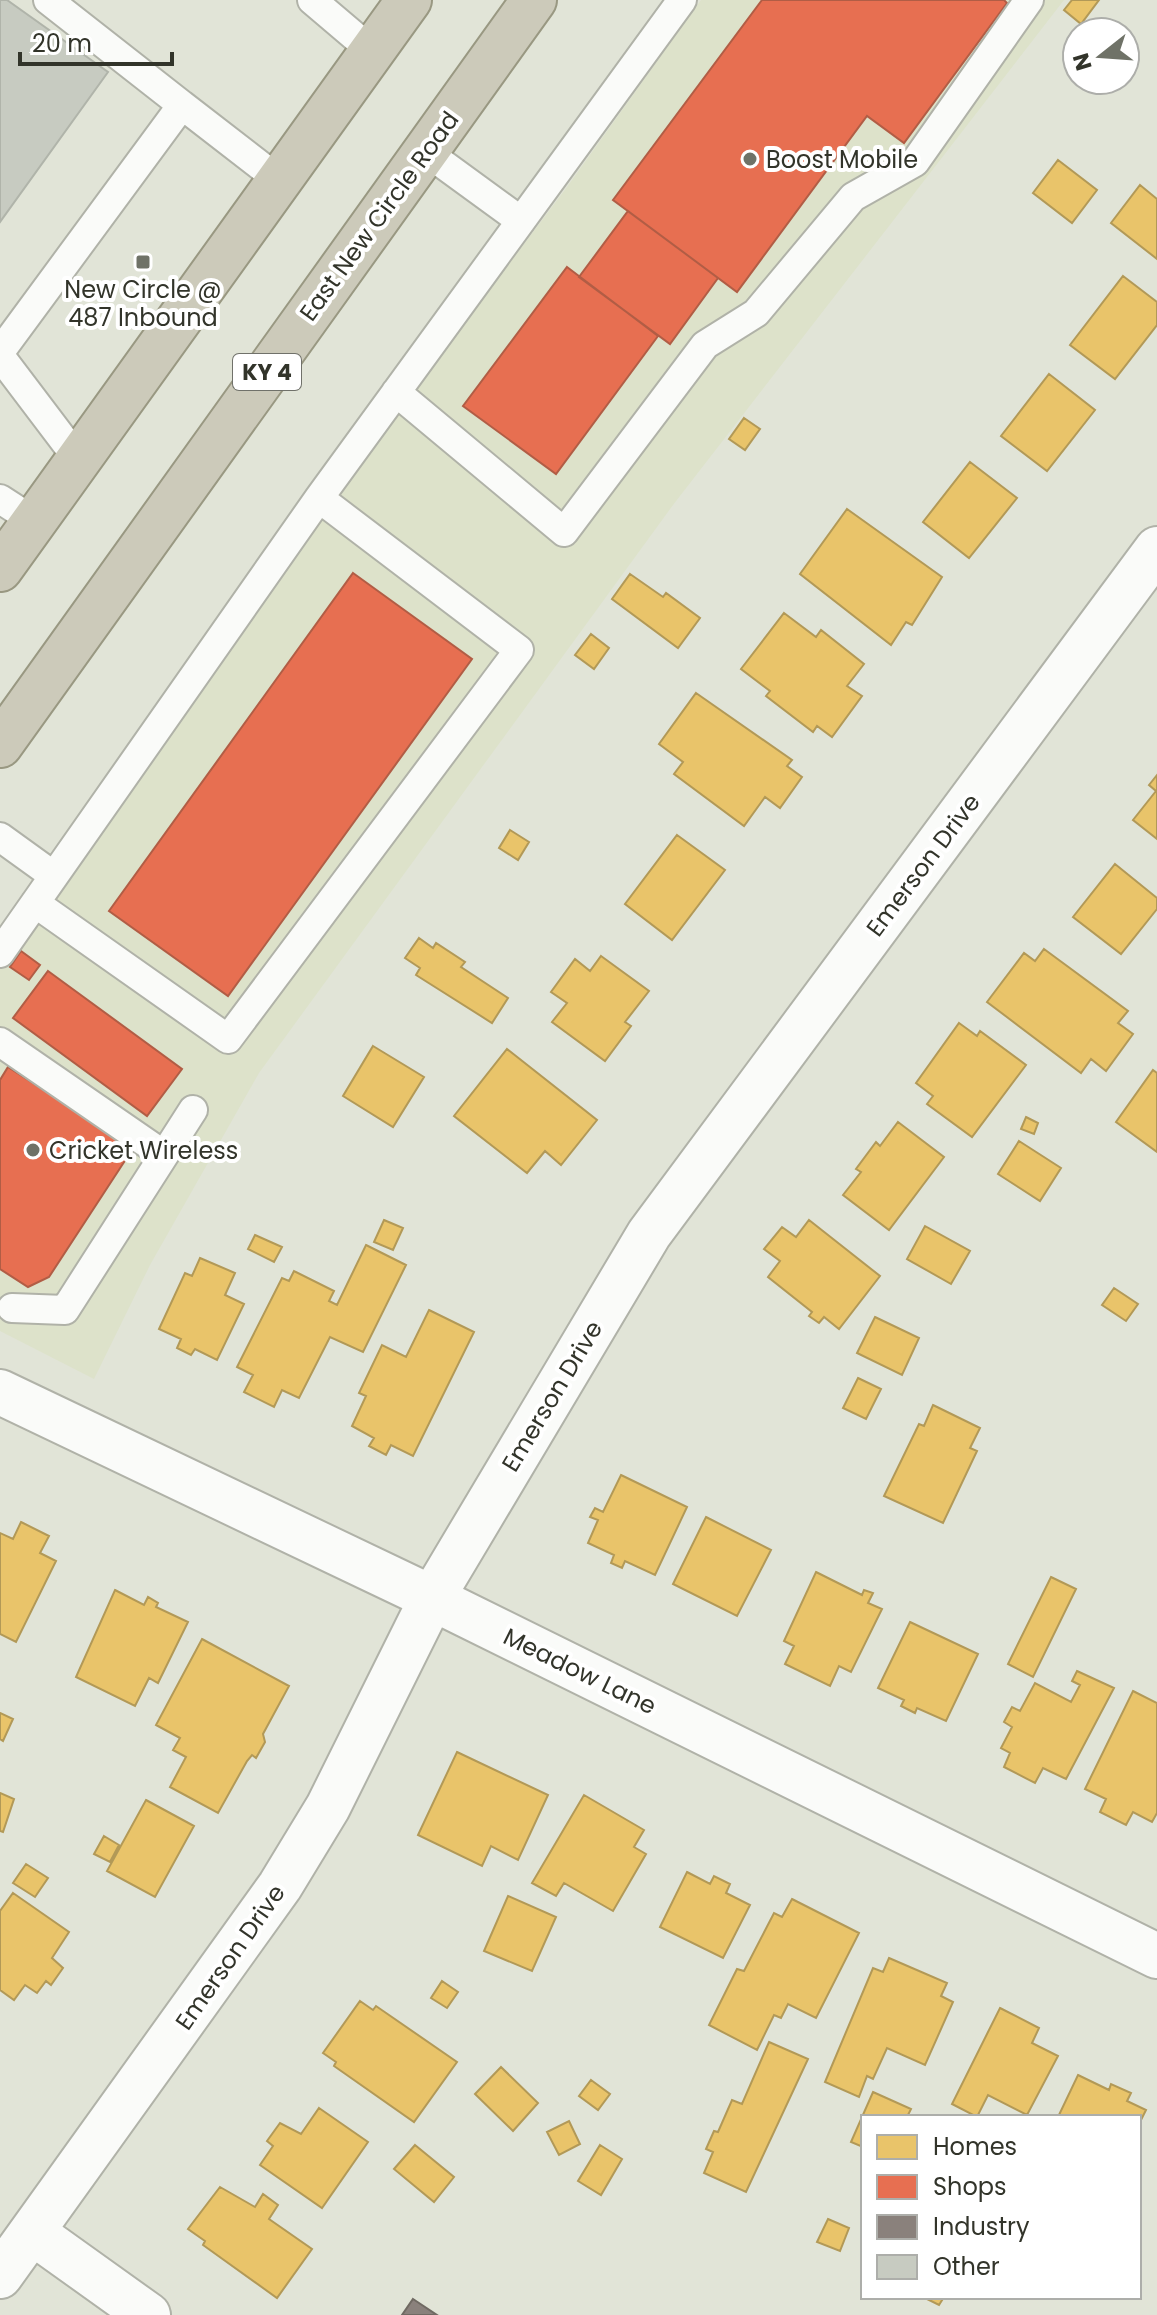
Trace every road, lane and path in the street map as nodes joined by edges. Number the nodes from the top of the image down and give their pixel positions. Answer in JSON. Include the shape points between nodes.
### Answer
{"nodes":[{"id":1,"x":48,"y":0,"type":"edge"},
{"id":2,"x":312,"y":0,"type":"edge"},
{"id":3,"x":409,"y":0,"type":"edge"},
{"id":4,"x":534,"y":0,"type":"edge"},
{"id":5,"x":682,"y":0,"type":"edge"},
{"id":6,"x":1029,"y":0,"type":"edge"},
{"id":7,"x":372,"y":51,"type":"junction"},
{"id":8,"x":182,"y":105,"type":"junction"},
{"id":9,"x":425,"y":151,"type":"junction"},
{"id":10,"x":279,"y":180,"type":"junction"},
{"id":11,"x":521,"y":221,"type":"junction"},
{"id":12,"x":0,"y":354,"type":"edge"},
{"id":13,"x":396,"y":392,"type":"junction"},
{"id":14,"x":78,"y":459,"type":"junction"},
{"id":15,"x":319,"y":498,"type":"junction"},
{"id":16,"x":17,"y":510,"type":"edge"},
{"id":17,"x":1157,"y":549,"type":"edge"},
{"id":18,"x":0,"y":569,"type":"edge"},
{"id":19,"x":0,"y":745,"type":"edge"},
{"id":20,"x":0,"y":837,"type":"edge"},
{"id":21,"x":54,"y":876,"type":"junction"},
{"id":22,"x":35,"y":903,"type":"junction"},
{"id":23,"x":0,"y":953,"type":"edge"},
{"id":24,"x":0,"y":1042,"type":"edge"},
{"id":25,"x":193,"y":1110,"type":"dead end"},
{"id":26,"x":164,"y":1155,"type":"junction"},
{"id":27,"x":4,"y":1313,"type":"edge"},
{"id":28,"x":0,"y":1392,"type":"edge"},
{"id":29,"x":432,"y":1598,"type":"junction"},
{"id":30,"x":1157,"y":1956,"type":"edge"},
{"id":31,"x":32,"y":2232,"type":"junction"},
{"id":32,"x":0,"y":2276,"type":"edge"},
{"id":33,"x":148,"y":2315,"type":"edge"}],
"edges":[{"from":1,"to":8,"type":"lane"},
{"from":2,"to":7,"type":"lane"},
{"from":3,"to":7,"type":"highway"},
{"from":4,"to":9,"type":"highway","name":"East New Circle Road","number":"KY 4"},
{"from":5,"to":11,"type":"lane"},
{"from":6,"to":13,"type":"lane","via":[[915,162],[853,197],[756,313],[705,345],[564,532]]},
{"from":7,"to":10,"type":"highway"},
{"from":8,"to":10,"type":"lane"},
{"from":8,"to":12,"type":"lane"},
{"from":9,"to":11,"type":"lane"},
{"from":9,"to":19,"type":"highway","name":"East New Circle Road","number":"KY 4"},
{"from":10,"to":14,"type":"highway"},
{"from":11,"to":13,"type":"lane"},
{"from":12,"to":14,"type":"lane"},
{"from":13,"to":15,"type":"lane"},
{"from":14,"to":16,"type":"highway"},
{"from":15,"to":21,"type":"lane"},
{"from":15,"to":22,"type":"lane","via":[[519,650],[228,1039]]},
{"from":16,"to":18,"type":"highway"},
{"from":17,"to":29,"type":"street","name":"Emerson Drive","via":[[649,1234]]},
{"from":20,"to":21,"type":"lane"},
{"from":21,"to":22,"type":"lane"},
{"from":22,"to":23,"type":"lane"},
{"from":24,"to":26,"type":"lane"},
{"from":25,"to":26,"type":"lane"},
{"from":26,"to":27,"type":"lane","via":[[65,1310]]},
{"from":28,"to":29,"type":"street","name":"Meadow Lane"},
{"from":29,"to":30,"type":"street","name":"Meadow Lane"},
{"from":29,"to":31,"type":"street","name":"Emerson Drive","via":[[328,1807],[280,1886]]},
{"from":31,"to":32,"type":"street","name":"Emerson Drive"},
{"from":31,"to":33,"type":"street"}]}
